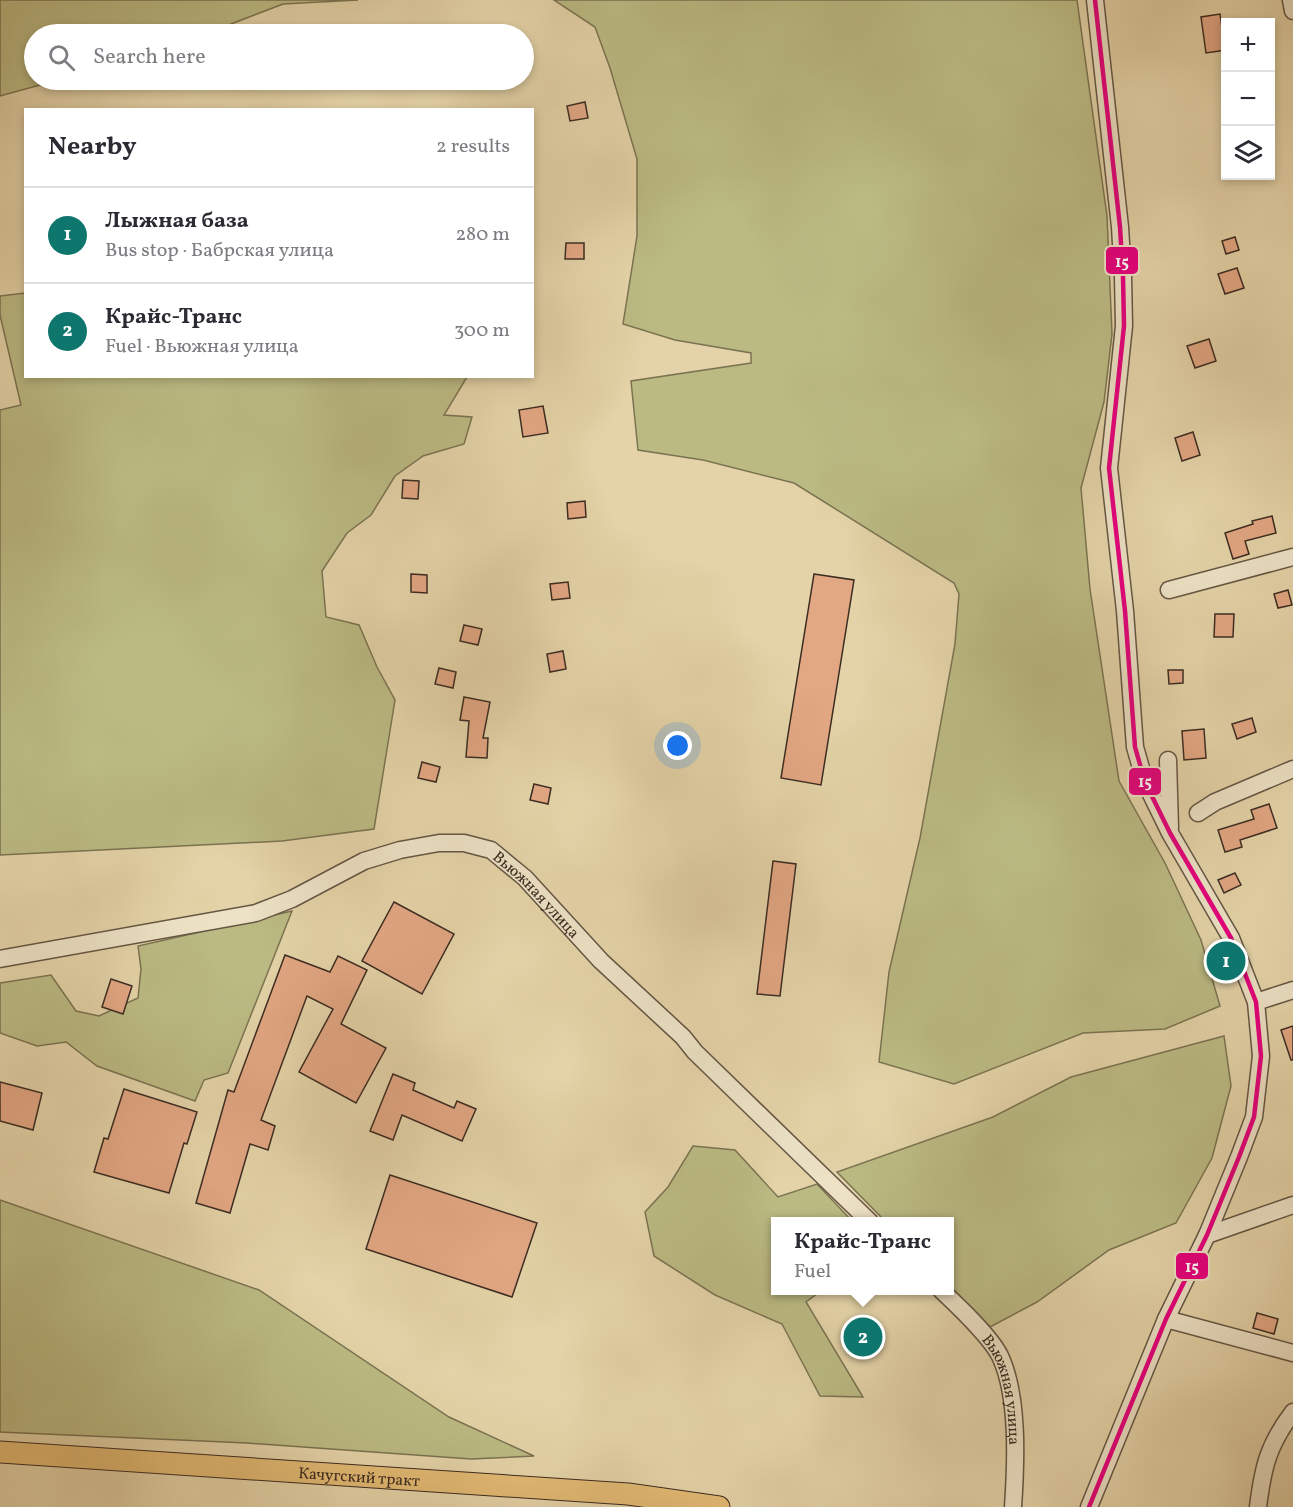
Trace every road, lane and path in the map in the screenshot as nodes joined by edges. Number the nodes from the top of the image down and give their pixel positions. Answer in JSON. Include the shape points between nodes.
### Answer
{"nodes":[{"id":1,"x":1095,"y":0,"type":"edge"},
{"id":2,"x":1291,"y":0,"type":"edge"},
{"id":3,"x":1293,"y":11,"type":"edge"},
{"id":4,"x":1293,"y":556,"type":"edge"},
{"id":5,"x":1169,"y":590,"type":"dead end"},
{"id":6,"x":1168,"y":760,"type":"dead end"},
{"id":7,"x":1293,"y":769,"type":"edge"},
{"id":8,"x":1198,"y":813,"type":"dead end"},
{"id":9,"x":1170,"y":833,"type":"junction"},
{"id":10,"x":0,"y":959,"type":"edge"},
{"id":11,"x":1293,"y":990,"type":"edge"},
{"id":12,"x":1257,"y":1002,"type":"junction"},
{"id":13,"x":1293,"y":1205,"type":"edge"},
{"id":14,"x":866,"y":1217,"type":"edge"},
{"id":15,"x":1207,"y":1235,"type":"junction"},
{"id":16,"x":946,"y":1295,"type":"edge"},
{"id":17,"x":1166,"y":1319,"type":"junction"},
{"id":18,"x":1293,"y":1353,"type":"edge"},
{"id":19,"x":1293,"y":1412,"type":"edge"},
{"id":20,"x":0,"y":1452,"type":"edge"},
{"id":21,"x":719,"y":1507,"type":"edge"},
{"id":22,"x":1013,"y":1507,"type":"edge"},
{"id":23,"x":1089,"y":1507,"type":"edge"},
{"id":24,"x":1258,"y":1507,"type":"edge"}],
"edges":[{"from":1,"to":9,"type":"street","via":[[1123,276],[1124,326],[1109,468],[1135,747],[1145,782]]},
{"from":2,"to":3,"type":"street"},
{"from":4,"to":5,"type":"street"},
{"from":6,"to":9,"type":"street"},
{"from":7,"to":8,"type":"street"},
{"from":9,"to":12,"type":"street","via":[[1231,938]]},
{"from":10,"to":14,"type":"street","name":"Вьюжная улица","via":[[256,913],[364,861],[400,850],[464,843],[491,850],[525,878],[601,961]]},
{"from":11,"to":12,"type":"street"},
{"from":12,"to":15,"type":"street","via":[[1261,1056],[1254,1118]]},
{"from":13,"to":15,"type":"street"},
{"from":15,"to":17,"type":"street"},
{"from":16,"to":22,"type":"street","name":"Вьюжная улица","via":[[999,1354],[1009,1381],[1014,1410]]},
{"from":17,"to":18,"type":"street"},
{"from":17,"to":23,"type":"street"},
{"from":19,"to":24,"type":"street","via":[[1267,1456]]},
{"from":20,"to":21,"type":"main road","name":"Качугский тракт","via":[[628,1494]]}]}
